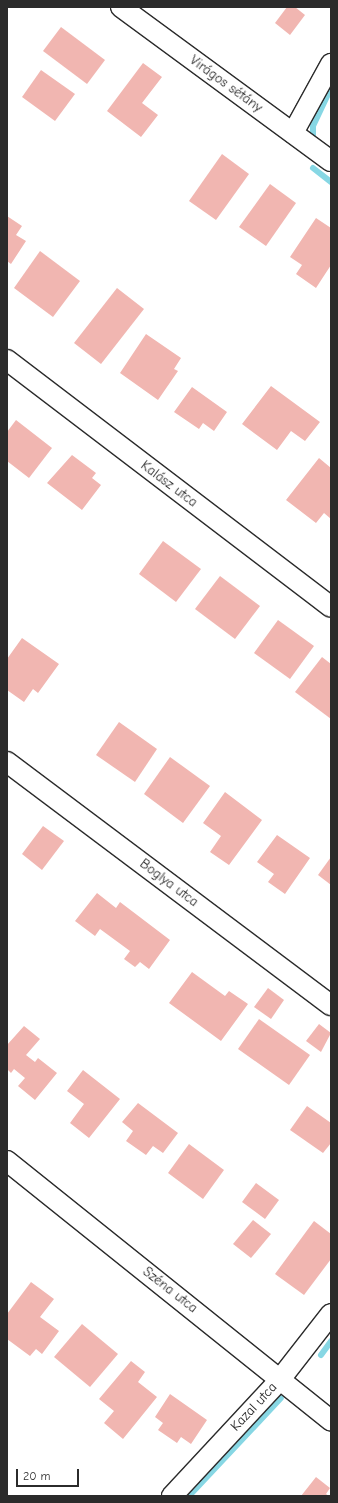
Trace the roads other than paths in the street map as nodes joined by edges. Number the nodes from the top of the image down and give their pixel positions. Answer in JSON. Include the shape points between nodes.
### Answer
{"nodes":[{"id":1,"x":121,"y":7,"type":"edge"},
{"id":2,"x":331,"y":64,"type":"edge"},
{"id":3,"x":293,"y":133,"type":"junction"},
{"id":4,"x":331,"y":162,"type":"edge"},
{"id":5,"x":7,"y":360,"type":"edge"},
{"id":6,"x":331,"y":607,"type":"edge"},
{"id":7,"x":7,"y":762,"type":"edge"},
{"id":8,"x":331,"y":1005,"type":"edge"},
{"id":9,"x":7,"y":1161,"type":"edge"},
{"id":10,"x":331,"y":1314,"type":"edge"},
{"id":11,"x":278,"y":1382,"type":"junction"},
{"id":12,"x":331,"y":1421,"type":"edge"},
{"id":13,"x":172,"y":1496,"type":"edge"}],
"edges":[{"from":1,"to":3,"type":"street","name":"Virágos sétány"},
{"from":2,"to":3,"type":"street"},
{"from":3,"to":4,"type":"street","name":"Virágos sétány"},
{"from":5,"to":6,"type":"street","name":"Kalász utca"},
{"from":7,"to":8,"type":"street","name":"Boglya utca"},
{"from":9,"to":11,"type":"street","name":"Széna utca","via":[[205,1318]]},
{"from":10,"to":11,"type":"street","name":"Kazal utca"},
{"from":11,"to":12,"type":"street","name":"Széna utca"},
{"from":11,"to":13,"type":"street","name":"Kazal utca"}]}
